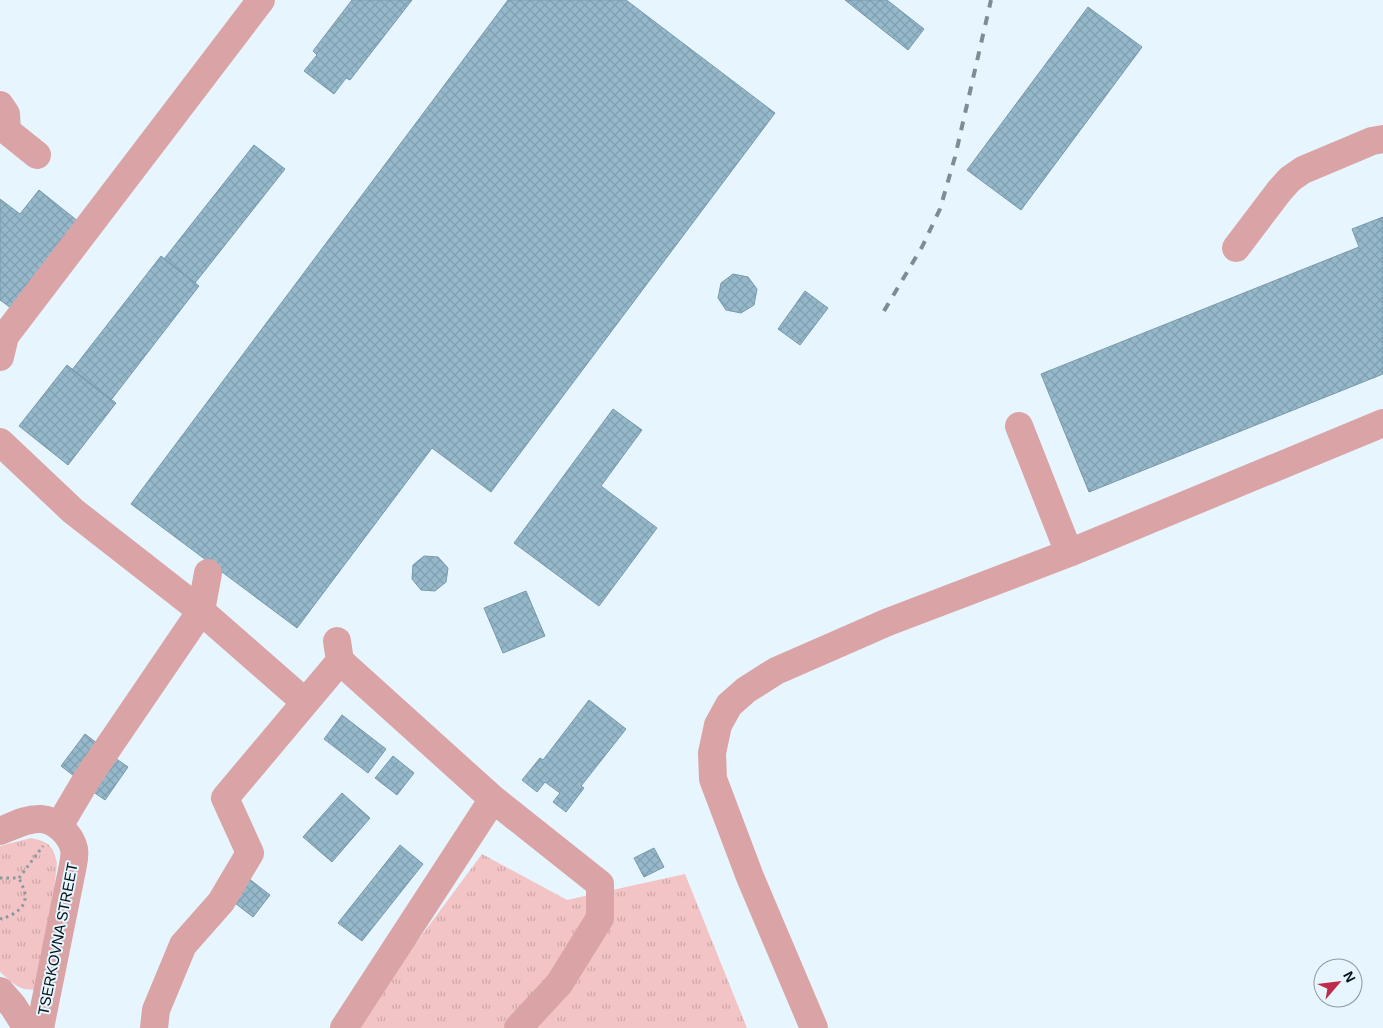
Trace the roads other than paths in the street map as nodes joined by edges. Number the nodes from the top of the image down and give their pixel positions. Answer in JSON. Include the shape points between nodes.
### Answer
{"nodes":[{"id":1,"x":261,"y":0,"type":"edge"},
{"id":2,"x":0,"y":105,"type":"edge"},
{"id":3,"x":1383,"y":139,"type":"edge"},
{"id":4,"x":37,"y":155,"type":"dead end"},
{"id":5,"x":1236,"y":248,"type":"dead end"},
{"id":6,"x":0,"y":357,"type":"edge"},
{"id":7,"x":1383,"y":423,"type":"edge"},
{"id":8,"x":1019,"y":426,"type":"dead end"},
{"id":9,"x":0,"y":442,"type":"edge"},
{"id":10,"x":1069,"y":553,"type":"junction"},
{"id":11,"x":208,"y":573,"type":"dead end"},
{"id":12,"x":201,"y":612,"type":"junction"},
{"id":13,"x":305,"y":702,"type":"junction"},
{"id":14,"x":493,"y":799,"type":"junction"},
{"id":15,"x":59,"y":826,"type":"junction"},
{"id":16,"x":0,"y":831,"type":"edge"},
{"id":17,"x":0,"y":992,"type":"edge"},
{"id":18,"x":27,"y":1028,"type":"edge"},
{"id":19,"x":40,"y":1028,"type":"edge"},
{"id":20,"x":154,"y":1028,"type":"edge"},
{"id":21,"x":344,"y":1028,"type":"edge"},
{"id":22,"x":518,"y":1028,"type":"edge"},
{"id":23,"x":814,"y":1028,"type":"edge"}],
"edges":[{"from":1,"to":6,"type":"street","via":[[5,336]]},
{"from":2,"to":4,"type":"street","via":[[6,114],[7,132]]},
{"from":3,"to":5,"type":"street","via":[[1312,166],[1290,179]]},
{"from":7,"to":10,"type":"street"},
{"from":8,"to":10,"type":"street"},
{"from":9,"to":12,"type":"street","via":[[73,510]]},
{"from":10,"to":23,"type":"street","via":[[888,622],[776,671],[729,705],[718,726],[712,753],[713,779],[750,877]]},
{"from":11,"to":12,"type":"street"},
{"from":12,"to":13,"type":"street"},
{"from":12,"to":15,"type":"street","via":[[88,777]]},
{"from":13,"to":14,"type":"street","via":[[339,651]]},
{"from":13,"to":20,"type":"street","via":[[225,798],[250,853],[221,902],[183,945],[156,1010]]},
{"from":14,"to":21,"type":"street"},
{"from":14,"to":22,"type":"street","via":[[600,884],[600,918],[559,984]]},
{"from":15,"to":16,"type":"street","via":[[42,819],[30,820]]},
{"from":15,"to":19,"type":"street","name":"TSERKOVNA STREET","via":[[74,850],[73,865]]},
{"from":17,"to":18,"type":"street","name":"TSERKOVNA STREET"}]}
